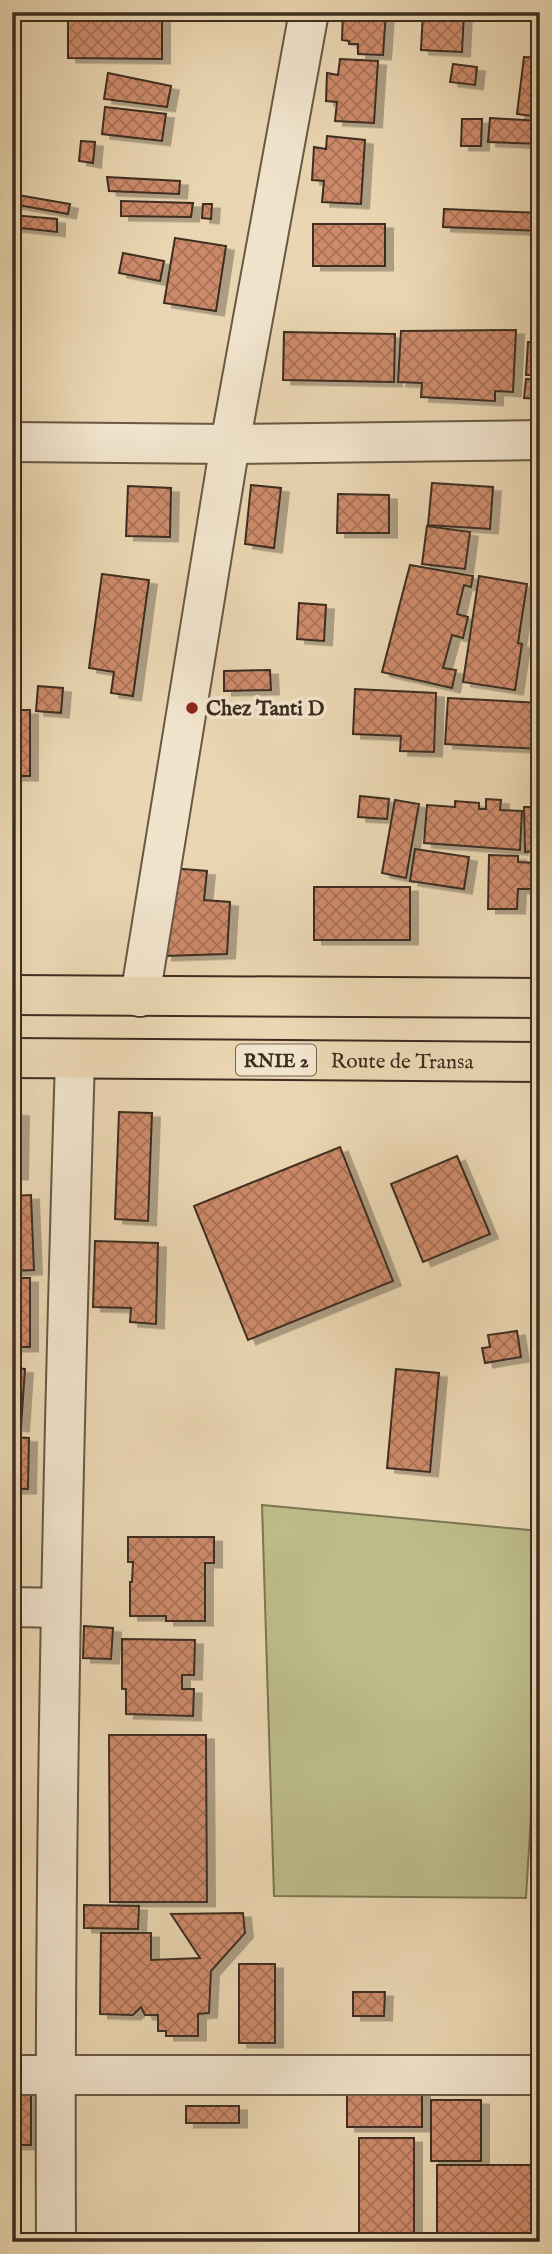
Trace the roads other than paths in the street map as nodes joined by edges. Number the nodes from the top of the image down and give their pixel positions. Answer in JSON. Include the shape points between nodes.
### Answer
{"nodes":[{"id":1,"x":309,"y":12,"type":"edge"},
{"id":2,"x":540,"y":440,"type":"edge"},
{"id":3,"x":12,"y":442,"type":"edge"},
{"id":4,"x":230,"y":444,"type":"junction"},
{"id":5,"x":12,"y":995,"type":"edge"},
{"id":6,"x":140,"y":997,"type":"junction"},
{"id":7,"x":540,"y":998,"type":"edge"},
{"id":8,"x":12,"y":1058,"type":"edge"},
{"id":9,"x":75,"y":1059,"type":"junction"},
{"id":10,"x":540,"y":1062,"type":"edge"},
{"id":11,"x":12,"y":1607,"type":"edge"},
{"id":12,"x":61,"y":1608,"type":"junction"},
{"id":13,"x":55,"y":2074,"type":"junction"},
{"id":14,"x":12,"y":2075,"type":"edge"},
{"id":15,"x":540,"y":2076,"type":"edge"},
{"id":16,"x":56,"y":2242,"type":"edge"}],
"edges":[{"from":1,"to":4,"type":"street"},
{"from":2,"to":4,"type":"street"},
{"from":3,"to":4,"type":"street"},
{"from":4,"to":6,"type":"street"},
{"from":5,"to":6,"type":"main road"},
{"from":6,"to":7,"type":"main road"},
{"from":8,"to":9,"type":"main road","name":"Route de Transa","number":"RNIE 2"},
{"from":9,"to":10,"type":"main road","name":"Route de Transa","number":"RNIE 2"},
{"from":9,"to":12,"type":"street"},
{"from":11,"to":12,"type":"street"},
{"from":12,"to":13,"type":"street"},
{"from":13,"to":14,"type":"street"},
{"from":13,"to":15,"type":"street"},
{"from":13,"to":16,"type":"street"}]}
